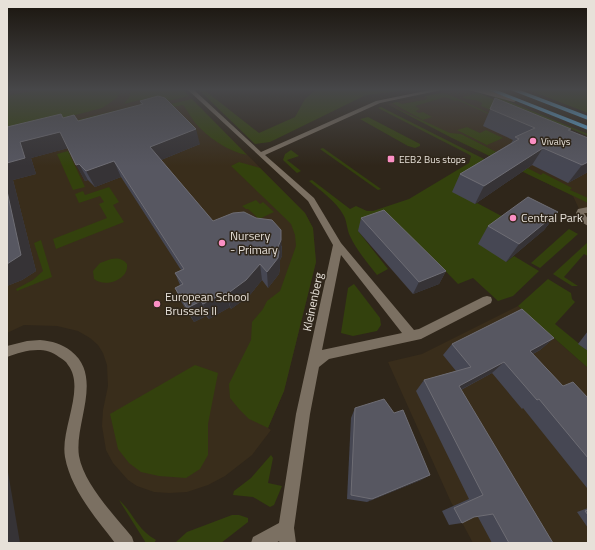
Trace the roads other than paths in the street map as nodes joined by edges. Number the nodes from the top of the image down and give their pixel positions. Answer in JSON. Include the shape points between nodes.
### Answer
{"nodes":[{"id":1,"x":218,"y":115,"type":"edge"},
{"id":2,"x":350,"y":115,"type":"edge"},
{"id":3,"x":553,"y":115,"type":"edge"},
{"id":4,"x":588,"y":128,"type":"edge"},
{"id":5,"x":261,"y":154,"type":"junction"},
{"id":6,"x":588,"y":210,"type":"edge"},
{"id":7,"x":588,"y":223,"type":"edge"},
{"id":8,"x":338,"y":245,"type":"junction"},
{"id":9,"x":486,"y":300,"type":"dead end"},
{"id":10,"x":411,"y":336,"type":"junction"},
{"id":11,"x":7,"y":352,"type":"edge"},
{"id":12,"x":313,"y":364,"type":"junction"},
{"id":13,"x":287,"y":535,"type":"edge"},
{"id":14,"x":126,"y":543,"type":"edge"},
{"id":15,"x":259,"y":543,"type":"edge"}],
"edges":[{"from":1,"to":5,"type":"street"},
{"from":2,"to":5,"type":"street"},
{"from":3,"to":4,"type":"highway"},
{"from":5,"to":8,"type":"street","via":[[311,200]]},
{"from":6,"to":7,"type":"street","via":[[580,214]]},
{"from":8,"to":10,"type":"street"},
{"from":8,"to":12,"type":"street","name":"Kleinenberg"},
{"from":9,"to":10,"type":"street","via":[[421,334]]},
{"from":10,"to":12,"type":"street","via":[[326,354]]},
{"from":11,"to":14,"type":"street","via":[[34,345],[50,345],[66,353],[78,367],[82,382],[72,428],[72,456],[83,486]]},
{"from":12,"to":13,"type":"street","name":"Kleinenberg"},
{"from":13,"to":15,"type":"street"}]}
